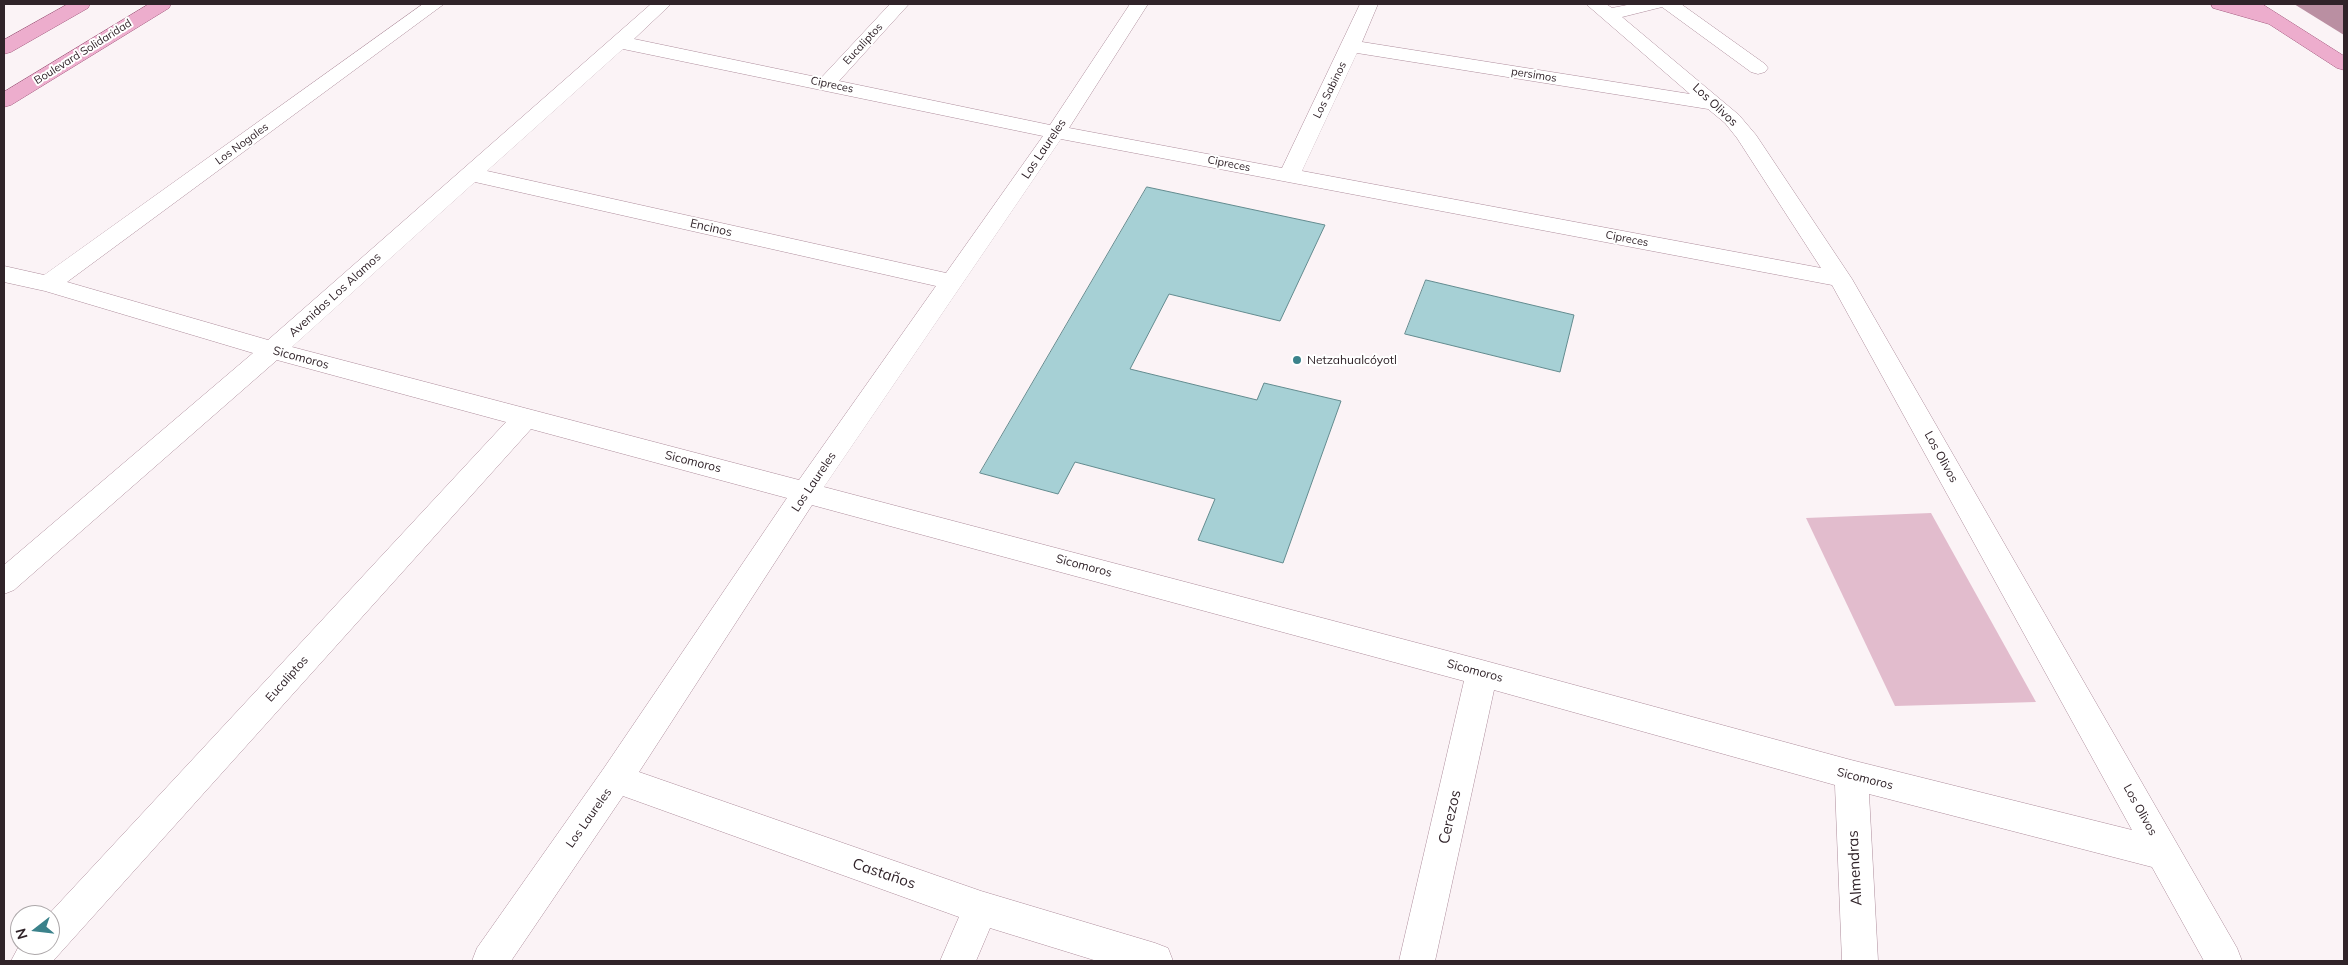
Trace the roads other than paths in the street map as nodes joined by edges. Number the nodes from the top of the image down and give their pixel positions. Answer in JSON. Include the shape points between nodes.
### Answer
{"nodes":[{"id":1,"x":81,"y":4,"type":"edge"},
{"id":2,"x":162,"y":4,"type":"edge"},
{"id":3,"x":435,"y":4,"type":"edge"},
{"id":4,"x":662,"y":4,"type":"edge"},
{"id":5,"x":900,"y":4,"type":"edge"},
{"id":6,"x":1140,"y":4,"type":"edge"},
{"id":7,"x":1369,"y":4,"type":"edge"},
{"id":8,"x":1655,"y":4,"type":"edge"},
{"id":9,"x":1668,"y":4,"type":"edge"},
{"id":10,"x":2220,"y":4,"type":"edge"},
{"id":11,"x":2250,"y":4,"type":"edge"},
{"id":12,"x":1601,"y":9,"type":"edge"},
{"id":13,"x":2281,"y":24,"type":"junction"},
{"id":14,"x":619,"y":42,"type":"junction"},
{"id":15,"x":1351,"y":46,"type":"junction"},
{"id":16,"x":4,"y":48,"type":"edge"},
{"id":17,"x":2344,"y":64,"type":"edge"},
{"id":18,"x":1758,"y":68,"type":"dead end"},
{"id":19,"x":826,"y":84,"type":"junction"},
{"id":20,"x":4,"y":101,"type":"edge"},
{"id":21,"x":1716,"y":104,"type":"junction"},
{"id":22,"x":1056,"y":132,"type":"junction"},
{"id":23,"x":470,"y":174,"type":"junction"},
{"id":24,"x":1289,"y":176,"type":"junction"},
{"id":25,"x":4,"y":274,"type":"edge"},
{"id":26,"x":1840,"y":279,"type":"junction"},
{"id":27,"x":953,"y":282,"type":"junction"},
{"id":28,"x":48,"y":284,"type":"junction"},
{"id":29,"x":272,"y":350,"type":"junction"},
{"id":30,"x":524,"y":419,"type":"junction"},
{"id":31,"x":806,"y":491,"type":"junction"},
{"id":32,"x":4,"y":582,"type":"edge"},
{"id":33,"x":1482,"y":673,"type":"junction"},
{"id":34,"x":1851,"y":775,"type":"junction"},
{"id":35,"x":616,"y":779,"type":"junction"},
{"id":36,"x":2165,"y":854,"type":"junction"},
{"id":37,"x":981,"y":908,"type":"junction"},
{"id":38,"x":60,"y":927,"type":"edge"},
{"id":39,"x":490,"y":961,"type":"edge"},
{"id":40,"x":958,"y":961,"type":"edge"},
{"id":41,"x":1154,"y":961,"type":"edge"},
{"id":42,"x":1417,"y":961,"type":"edge"},
{"id":43,"x":1860,"y":961,"type":"edge"},
{"id":44,"x":2224,"y":961,"type":"edge"}],
"edges":[{"from":1,"to":16,"type":"main road"},
{"from":2,"to":20,"type":"main road","name":"Boulevard Solidaridad"},
{"from":3,"to":28,"type":"street","name":"Los Nogales"},
{"from":4,"to":14,"type":"street","name":"Avenidos Los Alamos"},
{"from":5,"to":19,"type":"street","name":"Eucaliptos"},
{"from":6,"to":22,"type":"street","name":"Los Laureles"},
{"from":7,"to":15,"type":"street","name":"Los Sabinos"},
{"from":8,"to":12,"type":"street"},
{"from":9,"to":18,"type":"street"},
{"from":10,"to":13,"type":"main road"},
{"from":11,"to":13,"type":"main road"},
{"from":12,"to":21,"type":"street","name":"Los Olivos"},
{"from":13,"to":17,"type":"main road"},
{"from":14,"to":19,"type":"street","name":"Cipreces"},
{"from":14,"to":23,"type":"street","name":"Avenidos Los Alamos"},
{"from":15,"to":21,"type":"street","name":"persimos"},
{"from":15,"to":24,"type":"street","name":"Los Sabinos"},
{"from":19,"to":22,"type":"street","name":"Cipreces"},
{"from":21,"to":26,"type":"street","name":"Los Olivos","via":[[1745,135]]},
{"from":22,"to":24,"type":"street","name":"Cipreces"},
{"from":22,"to":27,"type":"street","name":"Los Laureles"},
{"from":23,"to":27,"type":"street","name":"Encinos"},
{"from":23,"to":29,"type":"street","name":"Avenidos Los Alamos"},
{"from":24,"to":26,"type":"street","name":"Cipreces"},
{"from":25,"to":28,"type":"street","name":"Sicomoros"},
{"from":26,"to":36,"type":"street","name":"Los Olivos"},
{"from":27,"to":31,"type":"street","name":"Los Laureles"},
{"from":28,"to":29,"type":"street","name":"Sicomoros"},
{"from":29,"to":30,"type":"street","name":"Sicomoros"},
{"from":29,"to":32,"type":"street","name":"Avenidos Los Alamos"},
{"from":30,"to":31,"type":"street","name":"Sicomoros"},
{"from":30,"to":38,"type":"street","name":"Eucaliptos"},
{"from":31,"to":33,"type":"street","name":"Sicomoros"},
{"from":31,"to":35,"type":"street","name":"Los Laureles"},
{"from":33,"to":34,"type":"street","name":"Sicomoros"},
{"from":33,"to":42,"type":"street","name":"Cerezos"},
{"from":34,"to":36,"type":"street","name":"Sicomoros"},
{"from":34,"to":43,"type":"street","name":"Almendras"},
{"from":35,"to":37,"type":"street","name":"Castaños"},
{"from":35,"to":39,"type":"street","name":"Los Laureles"},
{"from":36,"to":44,"type":"street","name":"Los Olivos"},
{"from":37,"to":40,"type":"street"},
{"from":37,"to":41,"type":"street","name":"Castaños"}]}
